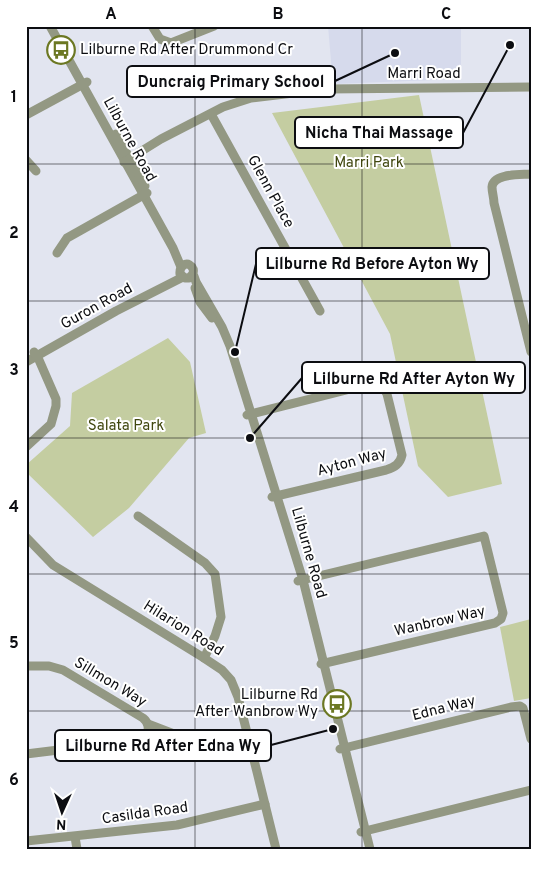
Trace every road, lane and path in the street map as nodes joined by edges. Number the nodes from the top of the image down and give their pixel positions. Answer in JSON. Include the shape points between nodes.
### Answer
{"nodes":[{"id":1,"x":50,"y":26,"type":"edge"},
{"id":2,"x":56,"y":26,"type":"edge"},
{"id":3,"x":152,"y":26,"type":"edge"},
{"id":4,"x":214,"y":26,"type":"edge"},
{"id":5,"x":84,"y":83,"type":"junction"},
{"id":6,"x":531,"y":87,"type":"edge"},
{"id":7,"x":211,"y":114,"type":"junction"},
{"id":8,"x":26,"y":115,"type":"edge"},
{"id":9,"x":26,"y":160,"type":"edge"},
{"id":10,"x":127,"y":160,"type":"junction"},
{"id":11,"x":36,"y":171,"type":"dead end"},
{"id":12,"x":531,"y":174,"type":"edge"},
{"id":13,"x":146,"y":194,"type":"junction"},
{"id":14,"x":57,"y":253,"type":"dead end"},
{"id":15,"x":185,"y":272,"type":"junction"},
{"id":16,"x":320,"y":311,"type":"dead end"},
{"id":17,"x":531,"y":352,"type":"edge"},
{"id":18,"x":32,"y":355,"type":"edge"},
{"id":19,"x":26,"y":362,"type":"edge"},
{"id":20,"x":249,"y":414,"type":"junction"},
{"id":21,"x":26,"y":447,"type":"edge"},
{"id":22,"x":275,"y":497,"type":"junction"},
{"id":23,"x":138,"y":516,"type":"dead end"},
{"id":24,"x":26,"y":537,"type":"edge"},
{"id":25,"x":301,"y":581,"type":"junction"},
{"id":26,"x":204,"y":658,"type":"junction"},
{"id":27,"x":322,"y":664,"type":"junction"},
{"id":28,"x":26,"y":666,"type":"edge"},
{"id":29,"x":148,"y":724,"type":"junction"},
{"id":30,"x":144,"y":739,"type":"junction"},
{"id":31,"x":531,"y":739,"type":"edge"},
{"id":32,"x":342,"y":748,"type":"junction"},
{"id":33,"x":26,"y":754,"type":"edge"},
{"id":34,"x":531,"y":790,"type":"edge"},
{"id":35,"x":265,"y":804,"type":"junction"},
{"id":36,"x":363,"y":831,"type":"junction"},
{"id":37,"x":75,"y":837,"type":"junction"},
{"id":38,"x":26,"y":841,"type":"edge"},
{"id":39,"x":77,"y":849,"type":"edge"},
{"id":40,"x":276,"y":849,"type":"edge"},
{"id":41,"x":364,"y":849,"type":"edge"},
{"id":42,"x":370,"y":849,"type":"edge"}],
"edges":[{"from":1,"to":5,"type":"street","name":"Lilburne Road"},
{"from":2,"to":5,"type":"street","name":"Lilburne Road"},
{"from":3,"to":4,"type":"street","via":[[160,39],[171,43]]},
{"from":5,"to":8,"type":"street"},
{"from":5,"to":10,"type":"street","name":"Lilburne Road"},
{"from":6,"to":7,"type":"street","name":"Marri Road","via":[[291,92],[251,98]]},
{"from":7,"to":10,"type":"street","name":"Marri Road"},
{"from":7,"to":16,"type":"street","name":"Glenn Place"},
{"from":9,"to":11,"type":"street"},
{"from":10,"to":13,"type":"street","name":"Lilburne Road"},
{"from":12,"to":17,"type":"street","via":[[502,176],[492,187]]},
{"from":13,"to":14,"type":"street","via":[[67,238]]},
{"from":13,"to":15,"type":"street","name":"Lilburne Road"},
{"from":15,"to":18,"type":"street","name":"Guron Road"},
{"from":15,"to":20,"type":"street","name":"Lilburne Road","via":[[227,338]]},
{"from":18,"to":19,"type":"street","name":"Guron Road"},
{"from":18,"to":21,"type":"street","via":[[48,379],[56,406],[51,424]]},
{"from":20,"to":22,"type":"street","name":"Lilburne Road"},
{"from":20,"to":22,"type":"street","name":"Ayton Way","via":[[366,385],[379,385],[390,400],[402,455],[398,465]]},
{"from":22,"to":25,"type":"street","name":"Lilburne Road"},
{"from":23,"to":26,"type":"street","via":[[205,563],[215,574],[221,617],[216,636]]},
{"from":24,"to":26,"type":"street","name":"Hilarion Road","via":[[53,566]]},
{"from":25,"to":27,"type":"street","name":"Lilburne Road"},
{"from":25,"to":27,"type":"street","name":"Wanbrow Way","via":[[484,536],[503,613],[501,619]]},
{"from":26,"to":35,"type":"street","name":"Hilarion Road","via":[[231,680]]},
{"from":27,"to":32,"type":"street","name":"Lilburne Road"},
{"from":28,"to":29,"type":"street","name":"Sillmon Way","via":[[63,670]]},
{"from":29,"to":30,"type":"street","name":"Sillmon Way"},
{"from":29,"to":30,"type":"street","name":"Sillmon Way","via":[[174,734],[176,742],[172,745]]},
{"from":30,"to":33,"type":"street","name":"Sillmon Way"},
{"from":31,"to":32,"type":"street","name":"Edna Way","via":[[520,706]]},
{"from":32,"to":36,"type":"street","name":"Lilburne Road"},
{"from":34,"to":36,"type":"street"},
{"from":35,"to":37,"type":"street","name":"Casilda Road","via":[[177,825]]},
{"from":35,"to":40,"type":"street","name":"Hilarion Road"},
{"from":36,"to":41,"type":"street","name":"Lilburne Road"},
{"from":36,"to":42,"type":"street","name":"Lilburne Road"},
{"from":37,"to":38,"type":"street","name":"Casilda Road"},
{"from":37,"to":39,"type":"street"}]}
